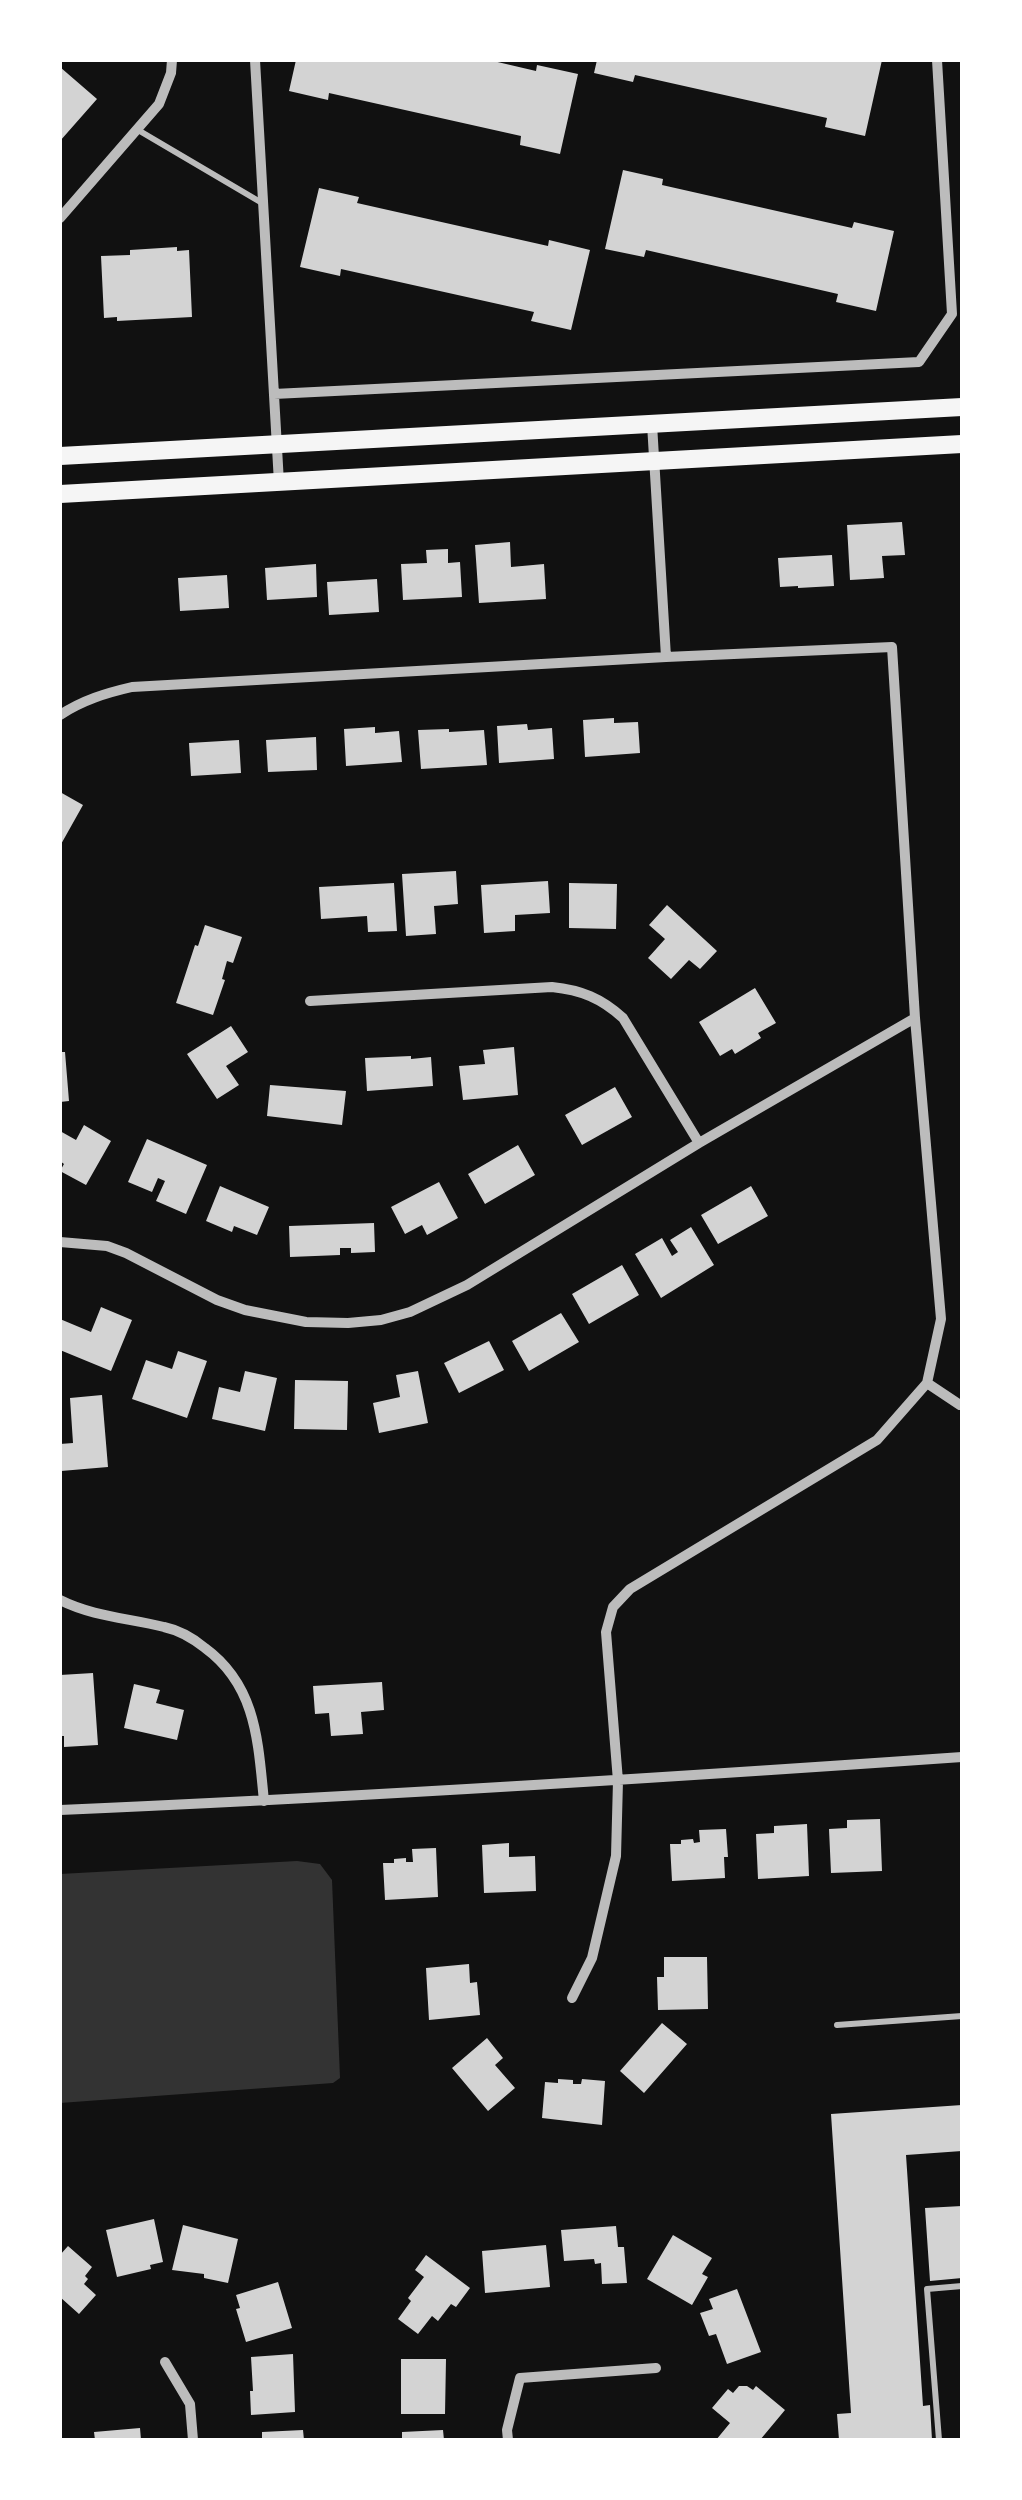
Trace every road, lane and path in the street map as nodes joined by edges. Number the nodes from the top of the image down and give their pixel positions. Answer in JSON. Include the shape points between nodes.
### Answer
{"nodes":[{"id":1,"x":172,"y":60,"type":"edge"},
{"id":2,"x":254,"y":60,"type":"edge"},
{"id":3,"x":938,"y":60,"type":"edge"},
{"id":4,"x":138,"y":130,"type":"junction"},
{"id":5,"x":263,"y":203,"type":"junction"},
{"id":6,"x":60,"y":218,"type":"edge"},
{"id":7,"x":274,"y":394,"type":"junction"},
{"id":8,"x":962,"y":407,"type":"edge"},
{"id":9,"x":652,"y":424,"type":"junction"},
{"id":10,"x":962,"y":444,"type":"edge"},
{"id":11,"x":277,"y":446,"type":"junction"},
{"id":12,"x":60,"y":456,"type":"edge"},
{"id":13,"x":654,"y":461,"type":"junction"},
{"id":14,"x":279,"y":482,"type":"junction"},
{"id":15,"x":60,"y":494,"type":"edge"},
{"id":16,"x":666,"y":657,"type":"junction"},
{"id":17,"x":60,"y":714,"type":"edge"},
{"id":18,"x":310,"y":1001,"type":"dead end"},
{"id":19,"x":915,"y":1018,"type":"junction"},
{"id":20,"x":699,"y":1143,"type":"junction"},
{"id":21,"x":60,"y":1242,"type":"edge"},
{"id":22,"x":927,"y":1382,"type":"junction"},
{"id":23,"x":960,"y":1404,"type":"edge"},
{"id":24,"x":60,"y":1600,"type":"edge"},
{"id":25,"x":962,"y":1757,"type":"edge"},
{"id":26,"x":618,"y":1781,"type":"junction"},
{"id":27,"x":264,"y":1801,"type":"junction"},
{"id":28,"x":60,"y":1810,"type":"edge"},
{"id":29,"x":572,"y":1998,"type":"dead end"},
{"id":30,"x":962,"y":2016,"type":"edge"},
{"id":31,"x":837,"y":2026,"type":"dead end"},
{"id":32,"x":962,"y":2286,"type":"edge"},
{"id":33,"x":165,"y":2362,"type":"dead end"},
{"id":34,"x":656,"y":2368,"type":"dead end"},
{"id":35,"x":193,"y":2440,"type":"edge"},
{"id":36,"x":508,"y":2440,"type":"edge"},
{"id":37,"x":939,"y":2440,"type":"edge"}],
"edges":[{"from":1,"to":4,"type":"street","via":[[159,104]]},
{"from":2,"to":5,"type":"street"},
{"from":3,"to":7,"type":"street","via":[[952,314],[919,362]]},
{"from":4,"to":5,"type":"lane"},
{"from":4,"to":6,"type":"street"},
{"from":5,"to":7,"type":"street"},
{"from":7,"to":11,"type":"street"},
{"from":8,"to":9,"type":"main road"},
{"from":9,"to":11,"type":"main road"},
{"from":9,"to":13,"type":"street"},
{"from":10,"to":13,"type":"main road"},
{"from":11,"to":12,"type":"main road"},
{"from":11,"to":14,"type":"street"},
{"from":13,"to":14,"type":"main road"},
{"from":13,"to":16,"type":"street"},
{"from":14,"to":15,"type":"main road"},
{"from":16,"to":17,"type":"street","via":[[132,687]]},
{"from":16,"to":19,"type":"street","via":[[892,647]]},
{"from":18,"to":20,"type":"street","via":[[552,987],[591,994],[623,1018]]},
{"from":19,"to":20,"type":"street"},
{"from":19,"to":22,"type":"street","via":[[941,1319]]},
{"from":20,"to":21,"type":"street","via":[[468,1285],[381,1320],[306,1322],[245,1310],[107,1246]]},
{"from":22,"to":23,"type":"street"},
{"from":22,"to":26,"type":"street","via":[[878,1440],[630,1589],[613,1606],[606,1632]]},
{"from":24,"to":27,"type":"street","via":[[92,1614],[168,1628],[219,1658],[251,1710]]},
{"from":25,"to":26,"type":"street"},
{"from":26,"to":27,"type":"street"},
{"from":26,"to":29,"type":"street","via":[[610,1887],[592,1958]]},
{"from":27,"to":28,"type":"street"},
{"from":30,"to":31,"type":"lane"},
{"from":32,"to":37,"type":"lane","via":[[927,2289]]},
{"from":33,"to":35,"type":"street","via":[[190,2404]]},
{"from":34,"to":36,"type":"street","via":[[520,2378]]}]}
